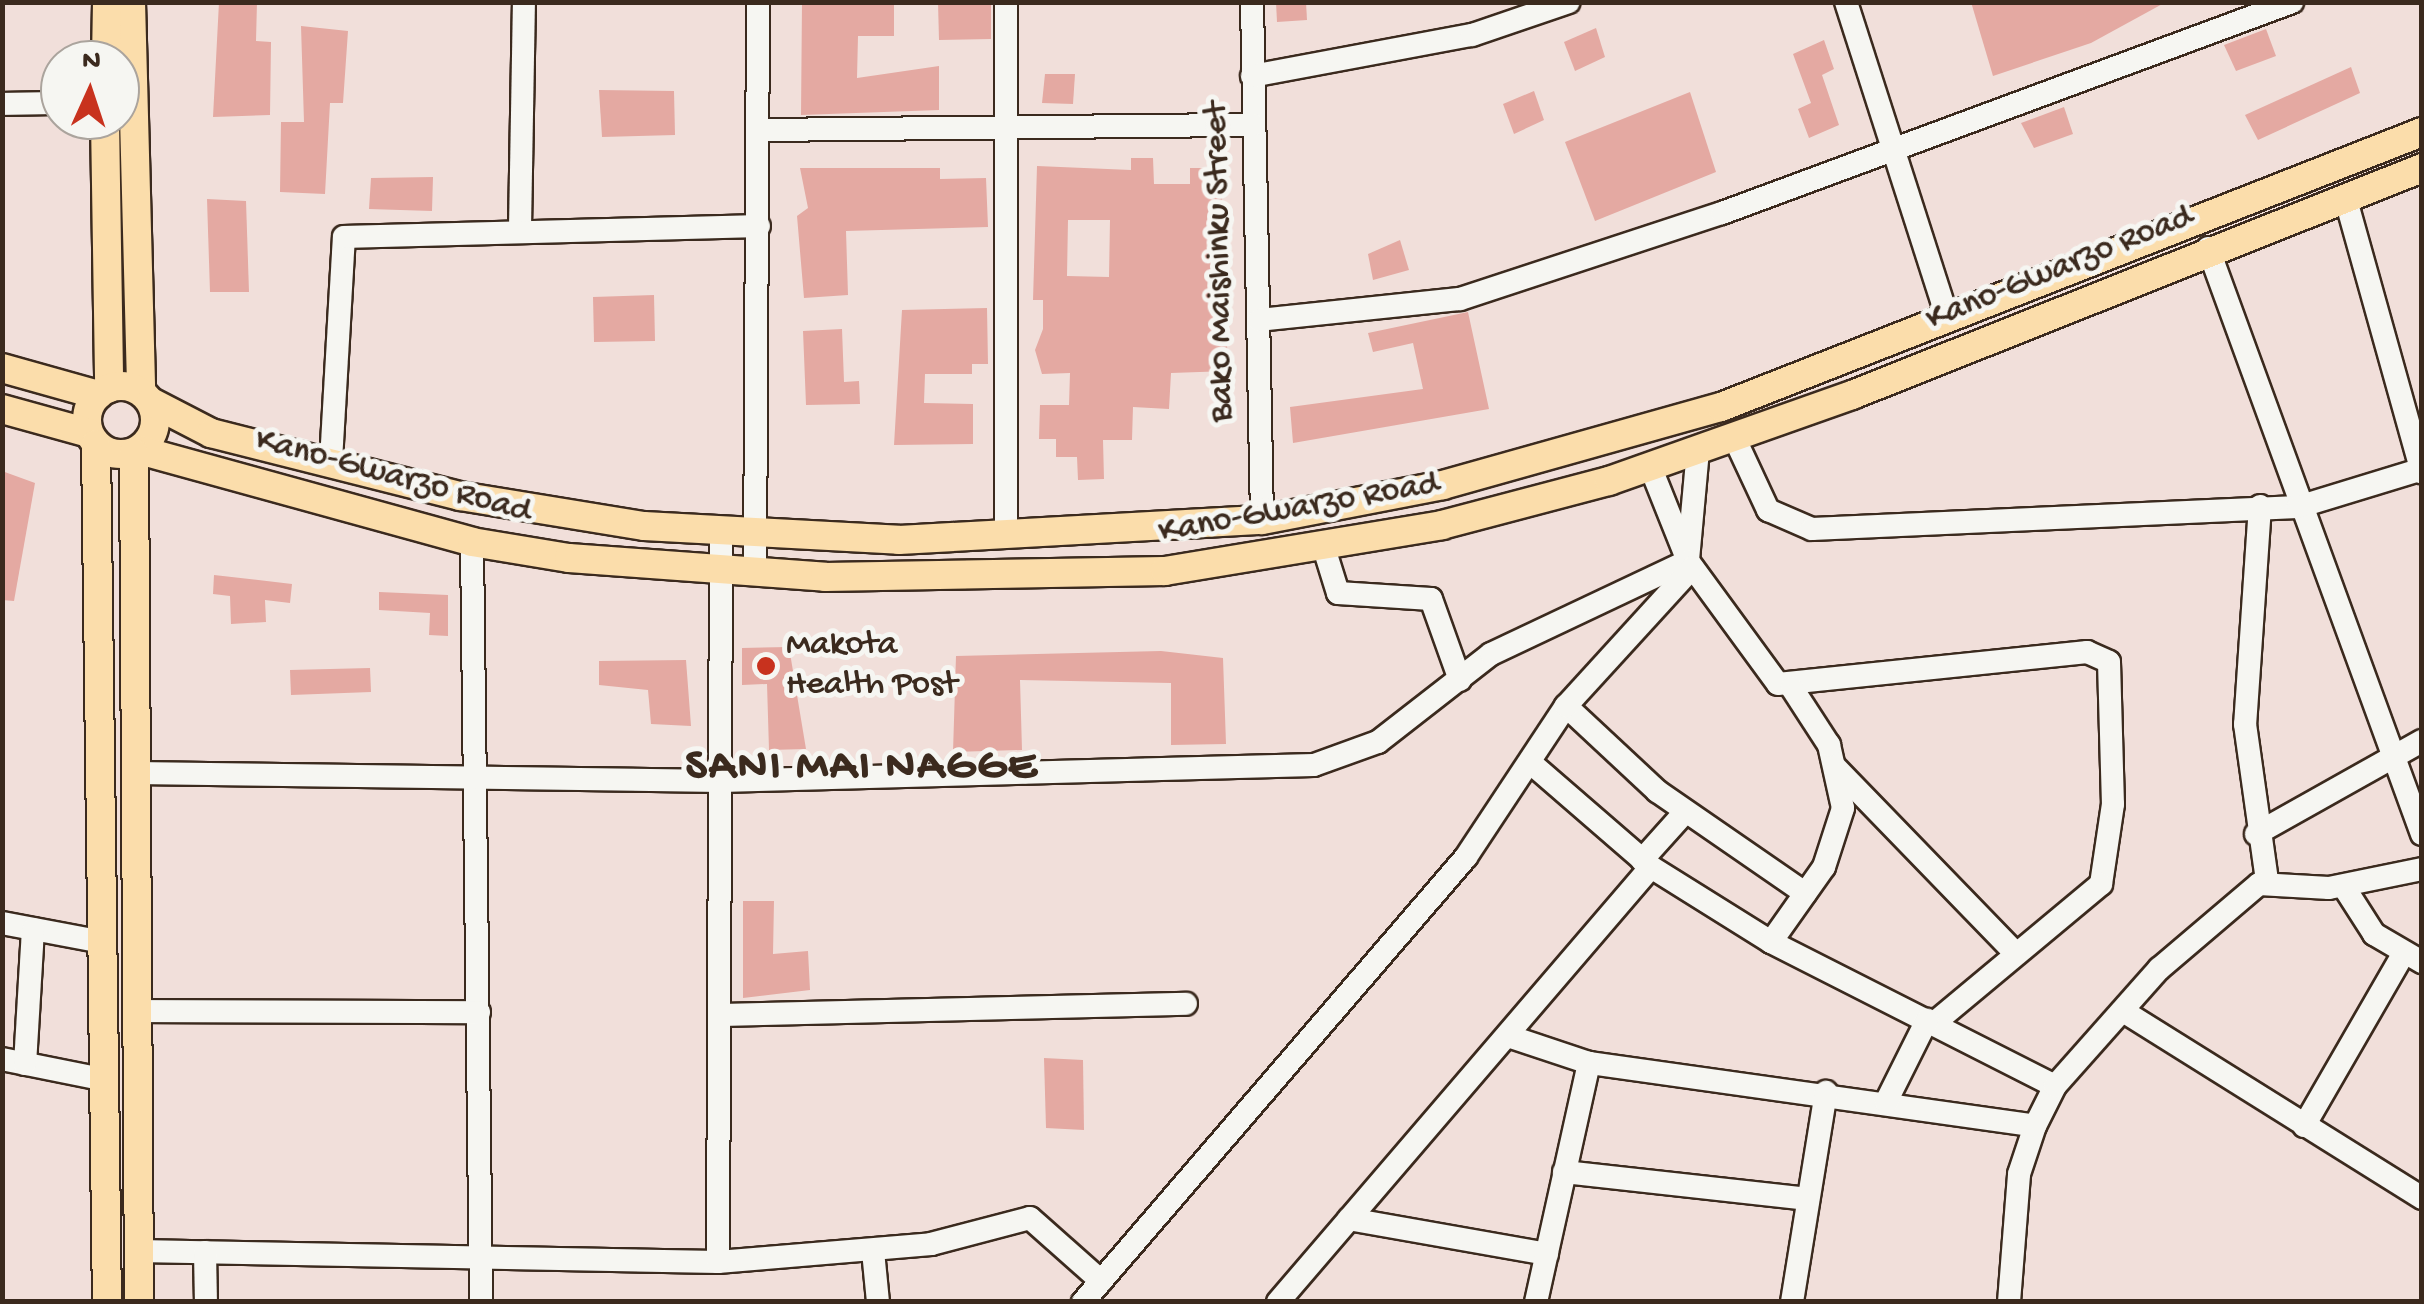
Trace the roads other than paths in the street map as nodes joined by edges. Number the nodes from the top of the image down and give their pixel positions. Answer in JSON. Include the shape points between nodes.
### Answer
{"nodes":[{"id":1,"x":107,"y":2,"type":"edge"},
{"id":2,"x":131,"y":2,"type":"edge"},
{"id":3,"x":524,"y":2,"type":"edge"},
{"id":4,"x":758,"y":2,"type":"edge"},
{"id":5,"x":1006,"y":2,"type":"edge"},
{"id":6,"x":1252,"y":2,"type":"edge"},
{"id":7,"x":1569,"y":2,"type":"edge"},
{"id":8,"x":1846,"y":2,"type":"edge"},
{"id":9,"x":2292,"y":2,"type":"edge"},
{"id":10,"x":106,"y":40,"type":"edge"},
{"id":11,"x":1252,"y":76,"type":"junction"},
{"id":12,"x":40,"y":103,"type":"edge"},
{"id":13,"x":2,"y":104,"type":"edge"},
{"id":14,"x":1253,"y":125,"type":"junction"},
{"id":15,"x":761,"y":130,"type":"junction"},
{"id":16,"x":1007,"y":130,"type":"junction"},
{"id":17,"x":2422,"y":132,"type":"edge"},
{"id":18,"x":105,"y":140,"type":"edge"},
{"id":19,"x":1894,"y":151,"type":"junction"},
{"id":20,"x":2422,"y":168,"type":"edge"},
{"id":21,"x":2346,"y":200,"type":"junction"},
{"id":22,"x":759,"y":226,"type":"junction"},
{"id":23,"x":520,"y":228,"type":"junction"},
{"id":24,"x":2208,"y":248,"type":"junction"},
{"id":25,"x":1947,"y":316,"type":"junction"},
{"id":26,"x":1259,"y":320,"type":"junction"},
{"id":27,"x":2,"y":368,"type":"edge"},
{"id":28,"x":103,"y":392,"type":"junction"},
{"id":29,"x":146,"y":397,"type":"junction"},
{"id":30,"x":2,"y":409,"type":"edge"},
{"id":31,"x":1734,"y":436,"type":"junction"},
{"id":32,"x":92,"y":438,"type":"junction"},
{"id":33,"x":136,"y":451,"type":"junction"},
{"id":34,"x":1698,"y":451,"type":"junction"},
{"id":35,"x":331,"y":461,"type":"junction"},
{"id":36,"x":1650,"y":466,"type":"junction"},
{"id":37,"x":2421,"y":470,"type":"edge"},
{"id":38,"x":2260,"y":506,"type":"junction"},
{"id":39,"x":2298,"y":507,"type":"junction"},
{"id":40,"x":1262,"y":520,"type":"junction"},
{"id":41,"x":721,"y":532,"type":"junction"},
{"id":42,"x":757,"y":533,"type":"junction"},
{"id":43,"x":1006,"y":534,"type":"junction"},
{"id":44,"x":472,"y":542,"type":"junction"},
{"id":45,"x":1324,"y":548,"type":"junction"},
{"id":46,"x":1689,"y":563,"type":"junction"},
{"id":47,"x":721,"y":572,"type":"junction"},
{"id":48,"x":755,"y":574,"type":"junction"},
{"id":49,"x":1460,"y":680,"type":"junction"},
{"id":50,"x":1792,"y":688,"type":"junction"},
{"id":51,"x":1566,"y":706,"type":"junction"},
{"id":52,"x":2422,"y":742,"type":"edge"},
{"id":53,"x":2397,"y":757,"type":"junction"},
{"id":54,"x":1532,"y":764,"type":"junction"},
{"id":55,"x":1835,"y":767,"type":"junction"},
{"id":56,"x":135,"y":772,"type":"junction"},
{"id":57,"x":472,"y":775,"type":"junction"},
{"id":58,"x":721,"y":781,"type":"junction"},
{"id":59,"x":1685,"y":812,"type":"junction"},
{"id":60,"x":2256,"y":834,"type":"junction"},
{"id":61,"x":2422,"y":834,"type":"edge"},
{"id":62,"x":1647,"y":863,"type":"junction"},
{"id":63,"x":2422,"y":869,"type":"edge"},
{"id":64,"x":2267,"y":881,"type":"junction"},
{"id":65,"x":2344,"y":886,"type":"junction"},
{"id":66,"x":1805,"y":894,"type":"junction"},
{"id":67,"x":2,"y":923,"type":"edge"},
{"id":68,"x":33,"y":929,"type":"junction"},
{"id":69,"x":104,"y":942,"type":"junction"},
{"id":70,"x":1771,"y":942,"type":"junction"},
{"id":71,"x":2015,"y":953,"type":"junction"},
{"id":72,"x":2413,"y":958,"type":"edge"},
{"id":73,"x":1186,"y":1004,"type":"dead end"},
{"id":74,"x":2123,"y":1011,"type":"junction"},
{"id":75,"x":136,"y":1012,"type":"junction"},
{"id":76,"x":479,"y":1012,"type":"junction"},
{"id":77,"x":722,"y":1015,"type":"junction"},
{"id":78,"x":1930,"y":1021,"type":"junction"},
{"id":79,"x":1510,"y":1037,"type":"junction"},
{"id":80,"x":14,"y":1061,"type":"edge"},
{"id":81,"x":1590,"y":1063,"type":"junction"},
{"id":82,"x":101,"y":1079,"type":"junction"},
{"id":83,"x":2055,"y":1086,"type":"junction"},
{"id":84,"x":1826,"y":1092,"type":"junction"},
{"id":85,"x":1886,"y":1102,"type":"junction"},
{"id":86,"x":2035,"y":1126,"type":"junction"},
{"id":87,"x":2304,"y":1126,"type":"junction"},
{"id":88,"x":1564,"y":1172,"type":"junction"},
{"id":89,"x":2422,"y":1198,"type":"edge"},
{"id":90,"x":1808,"y":1199,"type":"junction"},
{"id":91,"x":1349,"y":1219,"type":"junction"},
{"id":92,"x":138,"y":1251,"type":"junction"},
{"id":93,"x":874,"y":1251,"type":"junction"},
{"id":94,"x":206,"y":1252,"type":"junction"},
{"id":95,"x":1547,"y":1254,"type":"junction"},
{"id":96,"x":481,"y":1257,"type":"junction"},
{"id":97,"x":718,"y":1262,"type":"junction"},
{"id":98,"x":1101,"y":1281,"type":"junction"},
{"id":99,"x":107,"y":1302,"type":"edge"},
{"id":100,"x":139,"y":1302,"type":"edge"},
{"id":101,"x":206,"y":1302,"type":"edge"},
{"id":102,"x":481,"y":1302,"type":"edge"},
{"id":103,"x":878,"y":1302,"type":"edge"},
{"id":104,"x":1083,"y":1302,"type":"edge"},
{"id":105,"x":1278,"y":1302,"type":"edge"},
{"id":106,"x":1536,"y":1302,"type":"edge"},
{"id":107,"x":1792,"y":1302,"type":"edge"},
{"id":108,"x":2009,"y":1302,"type":"edge"}],
"edges":[{"from":1,"to":10,"type":"main road"},
{"from":2,"to":29,"type":"main road"},
{"from":3,"to":23,"type":"street"},
{"from":4,"to":15,"type":"street"},
{"from":5,"to":16,"type":"street"},
{"from":6,"to":11,"type":"street","name":"Bako Maishinku Street"},
{"from":7,"to":11,"type":"street","via":[[1472,35]]},
{"from":8,"to":19,"type":"street"},
{"from":9,"to":19,"type":"street"},
{"from":11,"to":14,"type":"street","name":"Bako Maishinku Street"},
{"from":12,"to":13,"type":"street"},
{"from":14,"to":16,"type":"street"},
{"from":14,"to":26,"type":"street","name":"Bako Maishinku Street"},
{"from":15,"to":16,"type":"street"},
{"from":15,"to":22,"type":"street"},
{"from":16,"to":43,"type":"street"},
{"from":17,"to":25,"type":"main road","name":"Kano-Gwarzo Road"},
{"from":18,"to":28,"type":"main road"},
{"from":19,"to":25,"type":"street"},
{"from":19,"to":26,"type":"street","via":[[1460,299]]},
{"from":20,"to":21,"type":"main road","name":"Kano-Gwarzo Road"},
{"from":21,"to":24,"type":"main road","name":"Kano-Gwarzo Road"},
{"from":21,"to":37,"type":"street"},
{"from":22,"to":23,"type":"street"},
{"from":22,"to":42,"type":"street"},
{"from":23,"to":35,"type":"street","via":[[344,237]]},
{"from":24,"to":31,"type":"main road","name":"Kano-Gwarzo Road"},
{"from":24,"to":39,"type":"street"},
{"from":25,"to":40,"type":"main road","name":"Kano-Gwarzo Road","via":[[1720,407],[1578,450]]},
{"from":26,"to":40,"type":"street","name":"Bako Maishinku Street"},
{"from":27,"to":28,"type":"main road"},
{"from":28,"to":29,"type":"main road"},
{"from":28,"to":32,"type":"main road"},
{"from":29,"to":33,"type":"main road","via":[[155,428]]},
{"from":29,"to":35,"type":"main road","name":"Kano-Gwarzo Road","via":[[211,433]]},
{"from":30,"to":32,"type":"main road","name":"Kano-Gwarzo Road"},
{"from":31,"to":34,"type":"main road","name":"Kano-Gwarzo Road"},
{"from":31,"to":38,"type":"street","via":[[1768,510],[1812,529]]},
{"from":32,"to":33,"type":"main road","name":"Kano-Gwarzo Road"},
{"from":32,"to":69,"type":"main road"},
{"from":33,"to":44,"type":"main road","name":"Kano-Gwarzo Road"},
{"from":33,"to":56,"type":"main road"},
{"from":34,"to":36,"type":"main road","name":"Kano-Gwarzo Road"},
{"from":34,"to":46,"type":"street"},
{"from":35,"to":41,"type":"main road","name":"Kano-Gwarzo Road","via":[[584,520]]},
{"from":36,"to":45,"type":"main road","name":"Kano-Gwarzo Road"},
{"from":36,"to":46,"type":"street"},
{"from":37,"to":39,"type":"street"},
{"from":38,"to":39,"type":"street"},
{"from":38,"to":60,"type":"street","via":[[2246,724]]},
{"from":39,"to":53,"type":"street"},
{"from":40,"to":43,"type":"main road","name":"Kano-Gwarzo Road"},
{"from":41,"to":42,"type":"main road","name":"Kano-Gwarzo Road"},
{"from":41,"to":47,"type":"street"},
{"from":42,"to":43,"type":"main road","name":"Kano-Gwarzo Road"},
{"from":42,"to":48,"type":"street"},
{"from":44,"to":47,"type":"main road","name":"Kano-Gwarzo Road"},
{"from":44,"to":57,"type":"street"},
{"from":45,"to":48,"type":"main road","name":"Kano-Gwarzo Road","via":[[1092,578]]},
{"from":45,"to":49,"type":"street","via":[[1338,594],[1431,599]]},
{"from":46,"to":49,"type":"street","via":[[1602,596]]},
{"from":46,"to":50,"type":"street","via":[[1769,679]]},
{"from":46,"to":51,"type":"street"},
{"from":47,"to":48,"type":"main road","name":"Kano-Gwarzo Road"},
{"from":47,"to":58,"type":"street"},
{"from":49,"to":58,"type":"street","via":[[1378,742],[1314,765]]},
{"from":50,"to":55,"type":"street"},
{"from":50,"to":71,"type":"street","via":[[2087,652],[2106,657],[2113,804],[2105,875]]},
{"from":51,"to":54,"type":"street"},
{"from":51,"to":59,"type":"street"},
{"from":52,"to":53,"type":"street"},
{"from":53,"to":60,"type":"street"},
{"from":53,"to":61,"type":"street"},
{"from":54,"to":62,"type":"street"},
{"from":54,"to":98,"type":"street","via":[[1466,857]]},
{"from":55,"to":66,"type":"street","via":[[1840,827]]},
{"from":55,"to":71,"type":"street"},
{"from":56,"to":57,"type":"street"},
{"from":56,"to":75,"type":"main road"},
{"from":57,"to":58,"type":"street"},
{"from":57,"to":76,"type":"street"},
{"from":58,"to":77,"type":"street"},
{"from":59,"to":62,"type":"street"},
{"from":59,"to":66,"type":"street"},
{"from":60,"to":64,"type":"street"},
{"from":62,"to":70,"type":"street"},
{"from":62,"to":79,"type":"street"},
{"from":63,"to":65,"type":"street"},
{"from":64,"to":65,"type":"street"},
{"from":64,"to":74,"type":"street","via":[[2239,896]]},
{"from":65,"to":72,"type":"street","via":[[2361,921]]},
{"from":66,"to":70,"type":"street"},
{"from":67,"to":68,"type":"street"},
{"from":68,"to":69,"type":"street"},
{"from":68,"to":80,"type":"street"},
{"from":69,"to":82,"type":"main road"},
{"from":70,"to":78,"type":"street"},
{"from":71,"to":78,"type":"street"},
{"from":72,"to":87,"type":"street"},
{"from":73,"to":77,"type":"street"},
{"from":74,"to":83,"type":"street"},
{"from":74,"to":87,"type":"street"},
{"from":75,"to":76,"type":"street"},
{"from":75,"to":92,"type":"main road"},
{"from":76,"to":96,"type":"street"},
{"from":77,"to":97,"type":"street"},
{"from":78,"to":83,"type":"street"},
{"from":78,"to":85,"type":"street"},
{"from":79,"to":81,"type":"street"},
{"from":79,"to":91,"type":"street"},
{"from":80,"to":82,"type":"street"},
{"from":81,"to":84,"type":"street"},
{"from":81,"to":88,"type":"street"},
{"from":82,"to":99,"type":"main road"},
{"from":83,"to":86,"type":"street"},
{"from":84,"to":85,"type":"street"},
{"from":84,"to":90,"type":"street"},
{"from":85,"to":86,"type":"street"},
{"from":86,"to":108,"type":"street","via":[[2019,1174]]},
{"from":87,"to":89,"type":"street"},
{"from":88,"to":90,"type":"street"},
{"from":88,"to":95,"type":"street"},
{"from":90,"to":107,"type":"street"},
{"from":91,"to":95,"type":"street"},
{"from":91,"to":105,"type":"street"},
{"from":92,"to":94,"type":"street"},
{"from":92,"to":100,"type":"main road"},
{"from":93,"to":97,"type":"street"},
{"from":93,"to":98,"type":"street","via":[[1030,1218]]},
{"from":93,"to":103,"type":"street"},
{"from":94,"to":96,"type":"street"},
{"from":94,"to":101,"type":"street"},
{"from":95,"to":106,"type":"street"},
{"from":96,"to":97,"type":"street"},
{"from":96,"to":102,"type":"street"},
{"from":98,"to":104,"type":"street"}]}
